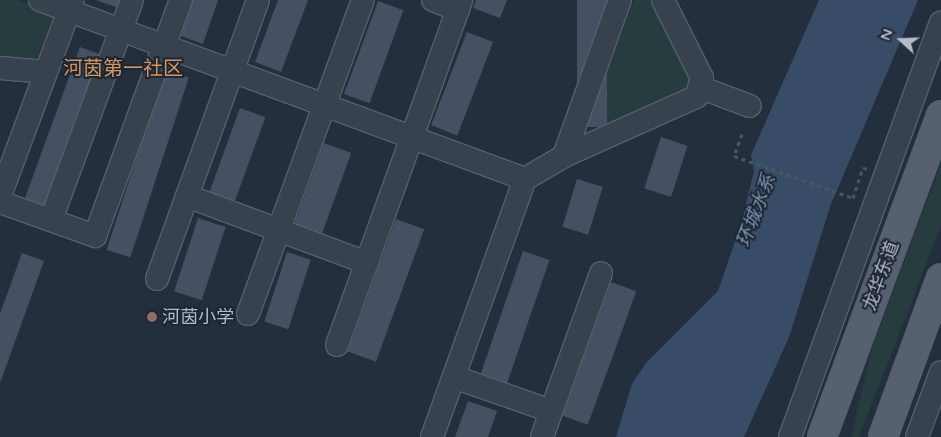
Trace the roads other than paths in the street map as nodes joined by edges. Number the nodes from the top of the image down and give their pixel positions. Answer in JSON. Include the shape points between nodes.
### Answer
{"nodes":[{"id":1,"x":40,"y":0,"type":"edge"},
{"id":2,"x":132,"y":0,"type":"edge"},
{"id":3,"x":181,"y":0,"type":"edge"},
{"id":4,"x":258,"y":0,"type":"edge"},
{"id":5,"x":363,"y":0,"type":"edge"},
{"id":6,"x":433,"y":0,"type":"edge"},
{"id":7,"x":620,"y":0,"type":"edge"},
{"id":8,"x":663,"y":0,"type":"edge"},
{"id":9,"x":71,"y":5,"type":"edge"},
{"id":10,"x":460,"y":5,"type":"edge"},
{"id":11,"x":941,"y":23,"type":"edge"},
{"id":12,"x":121,"y":30,"type":"junction"},
{"id":13,"x":164,"y":46,"type":"junction"},
{"id":14,"x":0,"y":68,"type":"edge"},
{"id":15,"x":233,"y":71,"type":"junction"},
{"id":16,"x":46,"y":72,"type":"junction"},
{"id":17,"x":702,"y":88,"type":"junction"},
{"id":18,"x":325,"y":105,"type":"junction"},
{"id":19,"x":750,"y":106,"type":"dead end"},
{"id":20,"x":941,"y":116,"type":"edge"},
{"id":21,"x":412,"y":137,"type":"junction"},
{"id":22,"x":564,"y":156,"type":"junction"},
{"id":23,"x":525,"y":179,"type":"junction"},
{"id":24,"x":0,"y":196,"type":"edge"},
{"id":25,"x":187,"y":196,"type":"junction"},
{"id":26,"x":0,"y":202,"type":"edge"},
{"id":27,"x":51,"y":220,"type":"junction"},
{"id":28,"x":279,"y":230,"type":"junction"},
{"id":29,"x":367,"y":263,"type":"junction"},
{"id":30,"x":601,"y":273,"type":"dead end"},
{"id":31,"x":941,"y":278,"type":"edge"},
{"id":32,"x":157,"y":279,"type":"dead end"},
{"id":33,"x":248,"y":314,"type":"dead end"},
{"id":34,"x":338,"y":345,"type":"dead end"},
{"id":35,"x":941,"y":372,"type":"edge"},
{"id":36,"x":454,"y":377,"type":"junction"},
{"id":37,"x":551,"y":411,"type":"junction"},
{"id":38,"x":432,"y":437,"type":"edge"},
{"id":39,"x":542,"y":437,"type":"edge"},
{"id":40,"x":790,"y":437,"type":"edge"},
{"id":41,"x":822,"y":437,"type":"edge"},
{"id":42,"x":883,"y":437,"type":"edge"},
{"id":43,"x":918,"y":437,"type":"edge"}],
"edges":[{"from":1,"to":9,"type":"street"},
{"from":2,"to":12,"type":"street"},
{"from":3,"to":13,"type":"street"},
{"from":4,"to":15,"type":"street"},
{"from":5,"to":18,"type":"street"},
{"from":6,"to":10,"type":"street"},
{"from":7,"to":22,"type":"street"},
{"from":8,"to":17,"type":"street","via":[[702,78]]},
{"from":9,"to":12,"type":"street"},
{"from":9,"to":16,"type":"street"},
{"from":10,"to":21,"type":"street"},
{"from":11,"to":40,"type":"street"},
{"from":12,"to":13,"type":"street"},
{"from":12,"to":27,"type":"street"},
{"from":13,"to":15,"type":"street"},
{"from":13,"to":27,"type":"street","via":[[95,236]]},
{"from":14,"to":16,"type":"street"},
{"from":15,"to":18,"type":"street"},
{"from":15,"to":25,"type":"street"},
{"from":16,"to":24,"type":"street"},
{"from":17,"to":19,"type":"street"},
{"from":17,"to":22,"type":"street","via":[[696,97]]},
{"from":18,"to":21,"type":"street"},
{"from":18,"to":28,"type":"street"},
{"from":20,"to":41,"type":"main road","name":"龙华东道"},
{"from":21,"to":23,"type":"street"},
{"from":21,"to":29,"type":"street"},
{"from":22,"to":23,"type":"street"},
{"from":23,"to":36,"type":"street"},
{"from":25,"to":28,"type":"street"},
{"from":25,"to":32,"type":"street"},
{"from":26,"to":27,"type":"street"},
{"from":28,"to":29,"type":"street"},
{"from":28,"to":33,"type":"street"},
{"from":29,"to":34,"type":"street"},
{"from":30,"to":37,"type":"street"},
{"from":31,"to":42,"type":"main road"},
{"from":35,"to":43,"type":"street"},
{"from":36,"to":37,"type":"street"},
{"from":36,"to":38,"type":"street"},
{"from":37,"to":39,"type":"street"}]}
